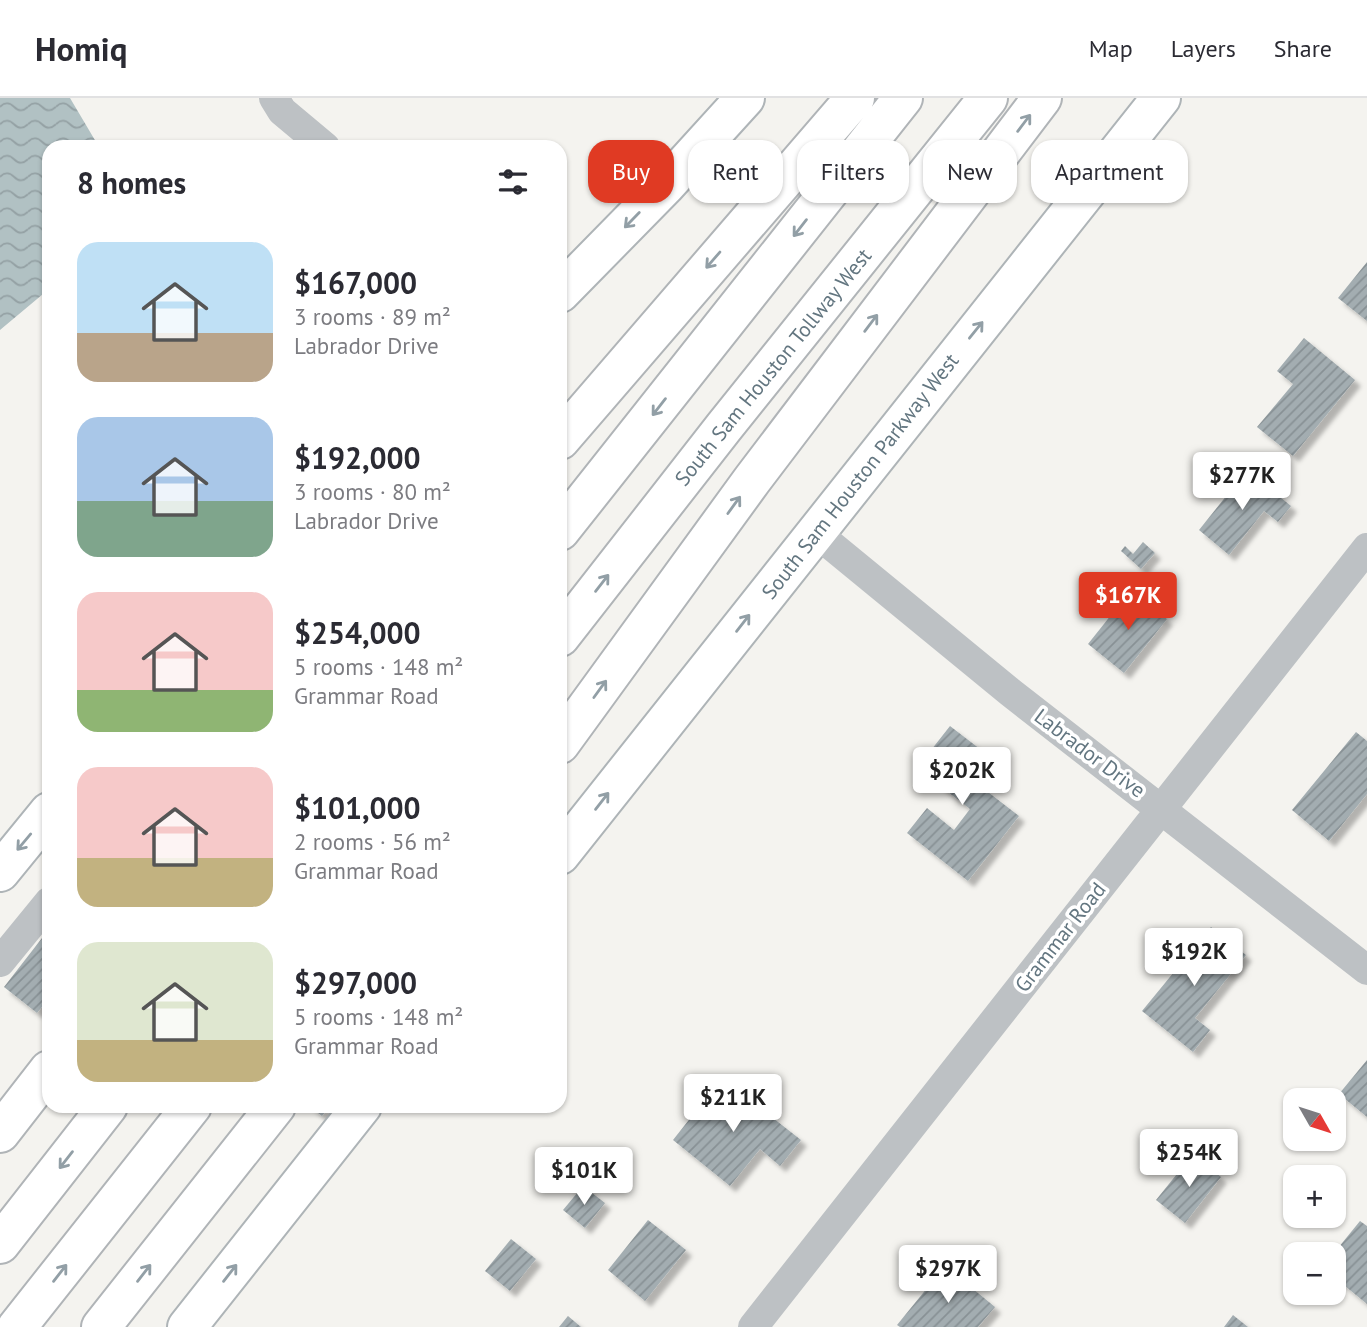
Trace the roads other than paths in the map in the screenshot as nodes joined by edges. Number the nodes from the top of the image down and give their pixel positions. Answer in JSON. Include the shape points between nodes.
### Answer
{"nodes":[{"id":1,"x":274,"y":98,"type":"edge"},
{"id":2,"x":745,"y":98,"type":"edge"},
{"id":3,"x":855,"y":98,"type":"edge"},
{"id":4,"x":903,"y":98,"type":"edge"},
{"id":5,"x":988,"y":98,"type":"edge"},
{"id":6,"x":1042,"y":98,"type":"edge"},
{"id":7,"x":1161,"y":98,"type":"edge"},
{"id":8,"x":317,"y":140,"type":"edge"},
{"id":9,"x":567,"y":286,"type":"edge"},
{"id":10,"x":567,"y":432,"type":"edge"},
{"id":11,"x":567,"y":522,"type":"edge"},
{"id":12,"x":815,"y":532,"type":"junction"},
{"id":13,"x":1367,"y":548,"type":"edge"},
{"id":14,"x":567,"y":628,"type":"edge"},
{"id":15,"x":567,"y":734,"type":"edge"},
{"id":16,"x":1162,"y":808,"type":"junction"},
{"id":17,"x":42,"y":821,"type":"edge"},
{"id":18,"x":567,"y":846,"type":"edge"},
{"id":19,"x":0,"y":872,"type":"edge"},
{"id":20,"x":42,"y":911,"type":"edge"},
{"id":21,"x":0,"y":962,"type":"edge"},
{"id":22,"x":1367,"y":970,"type":"edge"},
{"id":23,"x":42,"y":1079,"type":"edge"},
{"id":24,"x":103,"y":1113,"type":"edge"},
{"id":25,"x":186,"y":1113,"type":"edge"},
{"id":26,"x":270,"y":1113,"type":"edge"},
{"id":27,"x":356,"y":1113,"type":"edge"},
{"id":28,"x":0,"y":1133,"type":"edge"},
{"id":29,"x":0,"y":1244,"type":"edge"},
{"id":30,"x":18,"y":1327,"type":"edge"},
{"id":31,"x":101,"y":1327,"type":"edge"},
{"id":32,"x":187,"y":1327,"type":"edge"},
{"id":33,"x":753,"y":1327,"type":"edge"}],
"edges":[{"from":1,"to":8,"type":"street","via":[[282,111]]},
{"from":2,"to":9,"type":"main road","one_way":true},
{"from":3,"to":10,"type":"main road","one_way":true},
{"from":4,"to":11,"type":"main road","one_way":true},
{"from":14,"to":5,"type":"main road","name":"South Sam Houston Tollway West","one_way":true},
{"from":15,"to":6,"type":"main road","one_way":true},
{"from":12,"to":7,"type":"main road","name":"South Sam Houston Parkway West","one_way":true},
{"from":12,"to":16,"type":"street","name":"Labrador Drive","via":[[1010,692]]},
{"from":18,"to":12,"type":"main road","name":"South Sam Houston Parkway West","one_way":true},
{"from":13,"to":16,"type":"street","name":"Grammar Road"},
{"from":16,"to":22,"type":"street","name":"Labrador Drive"},
{"from":16,"to":33,"type":"street","name":"Grammar Road"},
{"from":17,"to":19,"type":"main road","one_way":true},
{"from":20,"to":21,"type":"street"},
{"from":23,"to":28,"type":"main road"},
{"from":24,"to":29,"type":"main road","one_way":true},
{"from":30,"to":25,"type":"main road","one_way":true},
{"from":31,"to":26,"type":"main road","one_way":true},
{"from":32,"to":27,"type":"main road","one_way":true}]}
